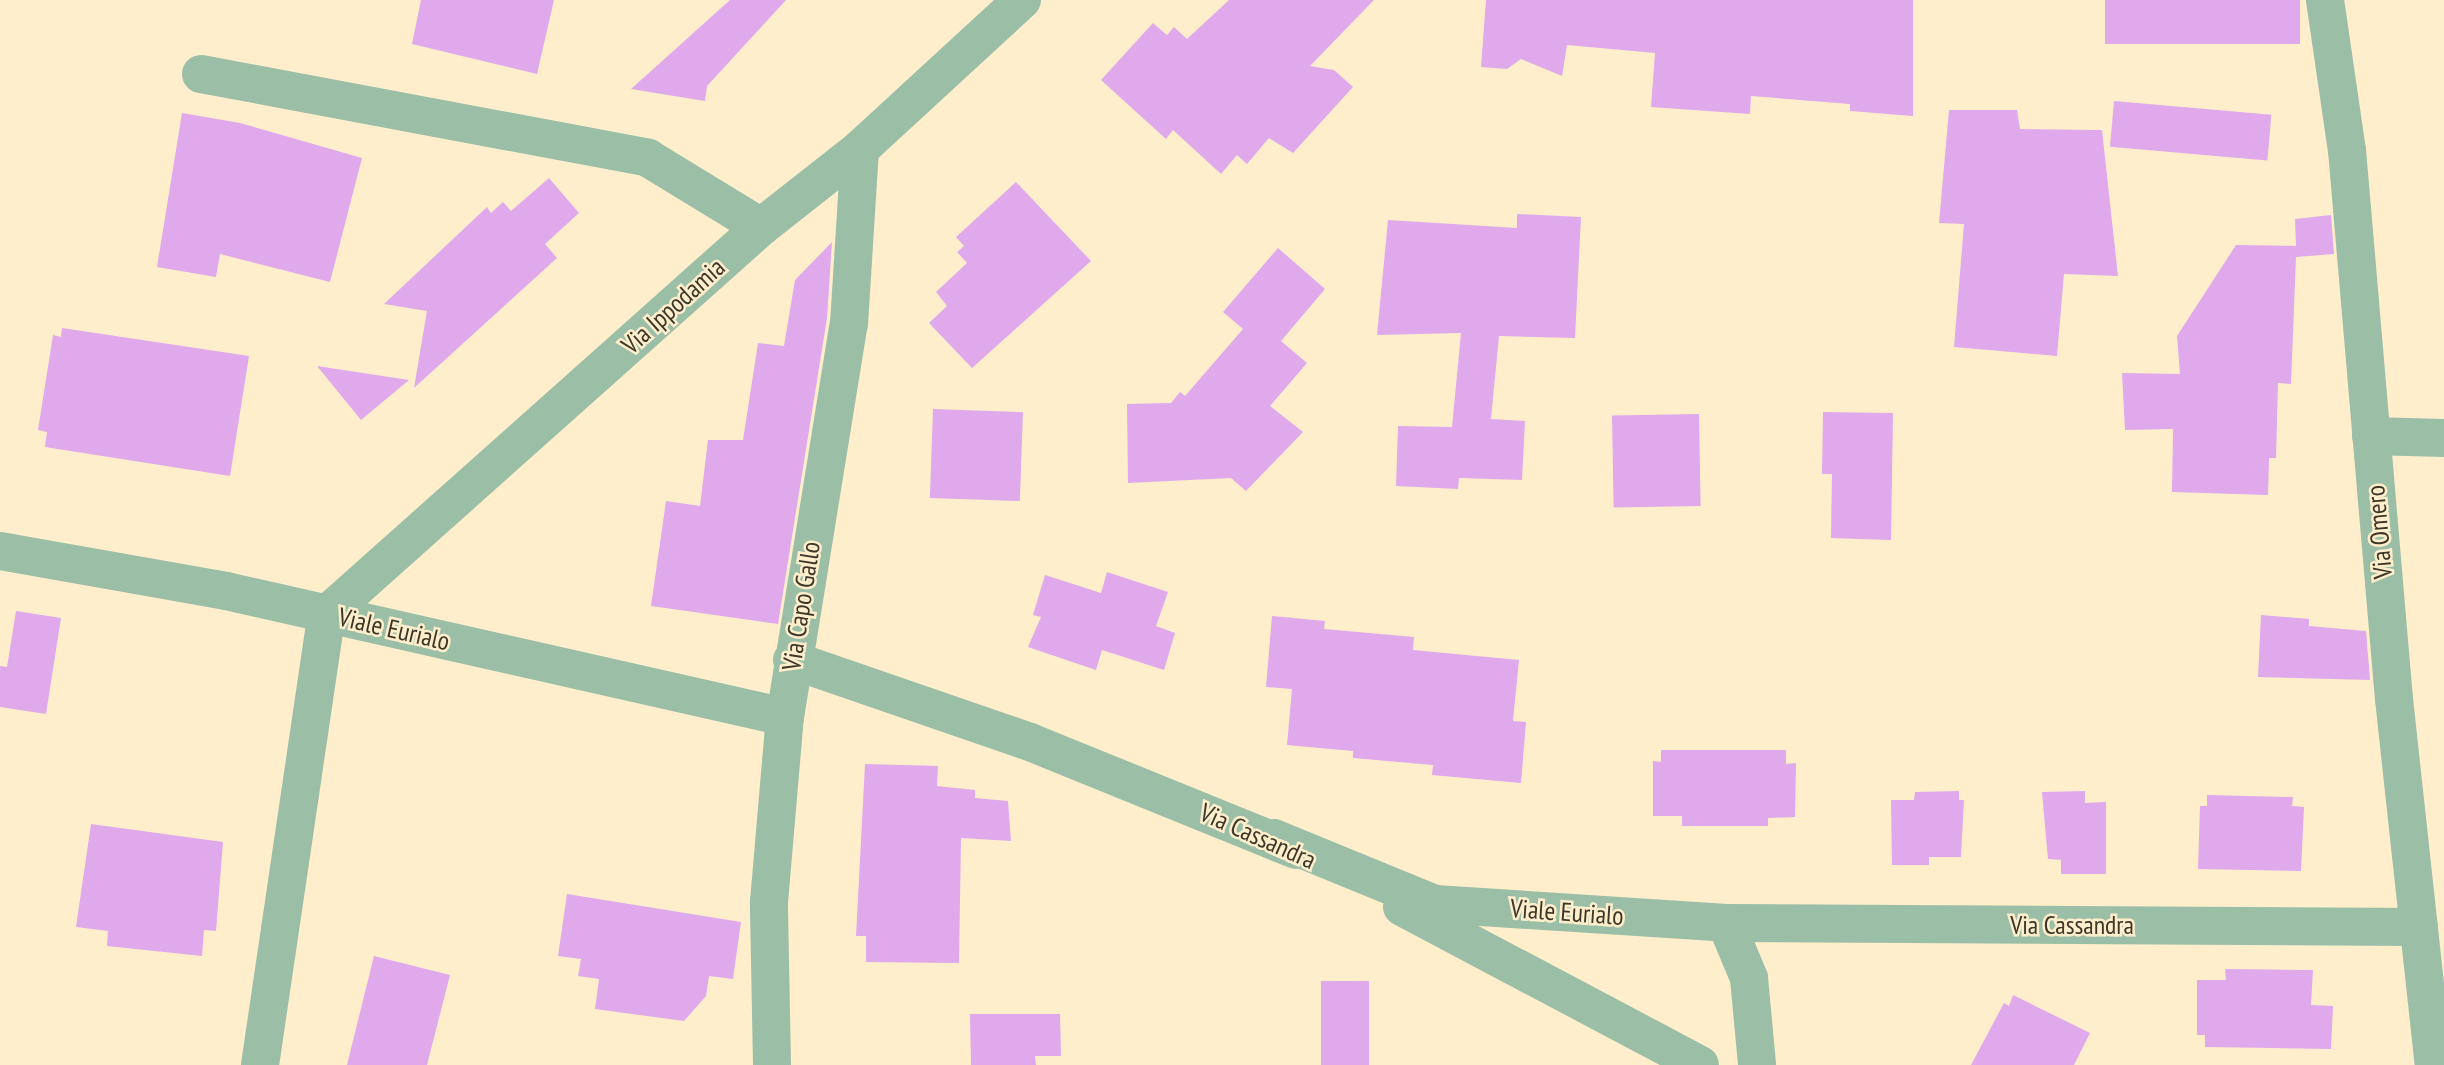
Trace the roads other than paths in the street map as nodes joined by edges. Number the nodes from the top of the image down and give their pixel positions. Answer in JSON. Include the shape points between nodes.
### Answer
{"nodes":[{"id":1,"x":1022,"y":0,"type":"edge"},
{"id":2,"x":2325,"y":0,"type":"edge"},
{"id":3,"x":201,"y":74,"type":"dead end"},
{"id":4,"x":860,"y":149,"type":"junction"},
{"id":5,"x":761,"y":227,"type":"junction"},
{"id":6,"x":2371,"y":436,"type":"junction"},
{"id":7,"x":2444,"y":438,"type":"edge"},
{"id":8,"x":0,"y":551,"type":"edge"},
{"id":9,"x":327,"y":614,"type":"junction"},
{"id":10,"x":792,"y":660,"type":"junction"},
{"id":11,"x":785,"y":717,"type":"junction"},
{"id":12,"x":1274,"y":838,"type":"junction"},
{"id":13,"x":1726,"y":923,"type":"junction"},
{"id":14,"x":2419,"y":927,"type":"junction"},
{"id":15,"x":2434,"y":973,"type":"edge"},
{"id":16,"x":260,"y":1065,"type":"edge"},
{"id":17,"x":772,"y":1065,"type":"edge"},
{"id":18,"x":1700,"y":1065,"type":"edge"},
{"id":19,"x":1757,"y":1065,"type":"edge"},
{"id":20,"x":2434,"y":1065,"type":"edge"}],
"edges":[{"from":1,"to":4,"type":"street","name":"Via Ippodamia"},
{"from":2,"to":6,"type":"street","name":"Via Omero","via":[[2347,150]]},
{"from":3,"to":5,"type":"street","via":[[648,158]]},
{"from":4,"to":5,"type":"street","name":"Via Ippodamia"},
{"from":4,"to":10,"type":"street","name":"Via Capo Gallo","via":[[849,324]]},
{"from":5,"to":9,"type":"street","name":"Via Ippodamia"},
{"from":6,"to":7,"type":"street"},
{"from":6,"to":14,"type":"street","name":"Via Omero"},
{"from":8,"to":9,"type":"street","name":"Viale Eurialo"},
{"from":9,"to":11,"type":"street","name":"Viale Eurialo"},
{"from":9,"to":16,"type":"street"},
{"from":10,"to":11,"type":"street","name":"Via Capo Gallo"},
{"from":10,"to":12,"type":"street","name":"Via Cassandra","via":[[1030,742]]},
{"from":11,"to":17,"type":"street","name":"Via Capo Gallo","via":[[769,902]]},
{"from":12,"to":13,"type":"street","name":"Viale Eurialo","via":[[1435,904]]},
{"from":12,"to":18,"type":"street","name":"Via Cassandra"},
{"from":13,"to":14,"type":"street","name":"Via Cassandra"},
{"from":13,"to":19,"type":"street","via":[[1749,978]]},
{"from":14,"to":15,"type":"street","name":"Via Omero"},
{"from":15,"to":20,"type":"street","name":"Via Omero"}]}
